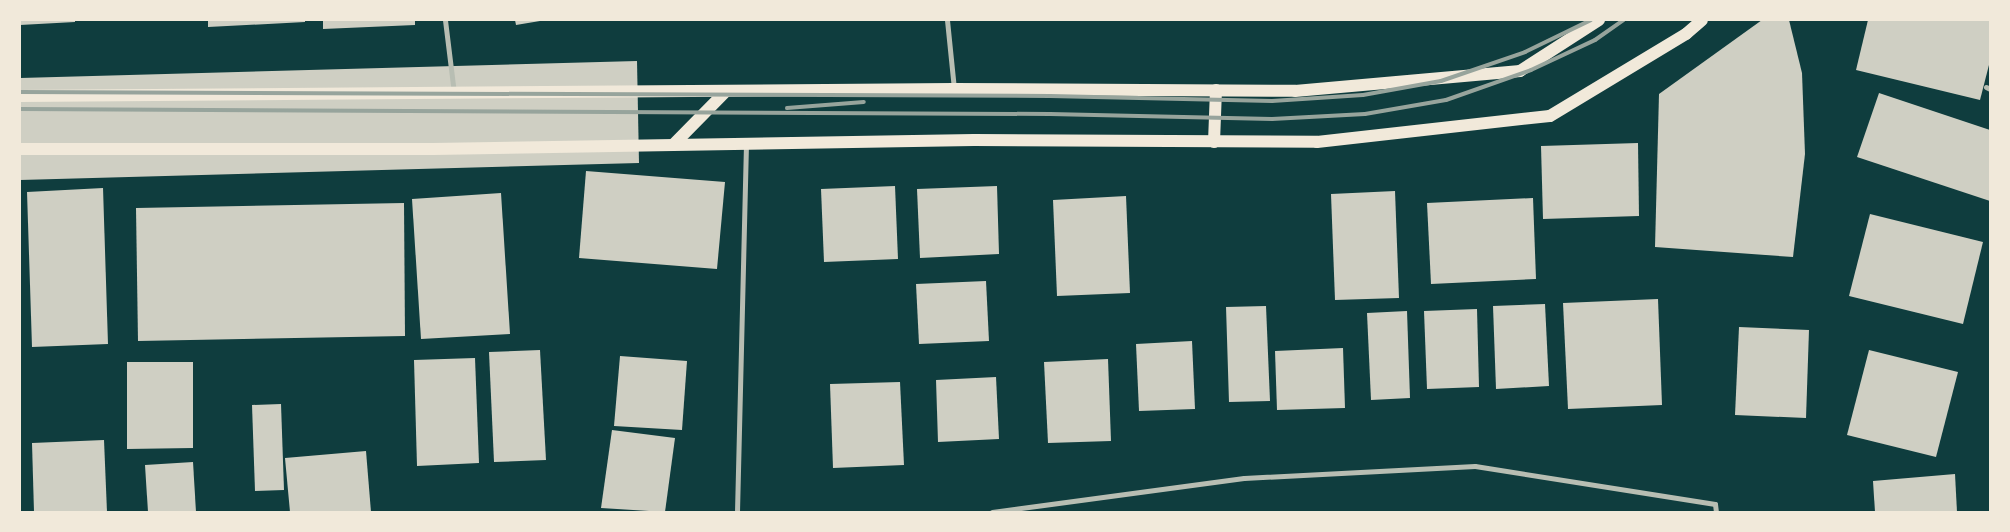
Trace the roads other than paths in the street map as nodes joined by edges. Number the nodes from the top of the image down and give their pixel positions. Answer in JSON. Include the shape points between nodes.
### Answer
{"nodes":[{"id":1,"x":445,"y":20,"type":"edge"},
{"id":2,"x":947,"y":20,"type":"edge"},
{"id":3,"x":1599,"y":20,"type":"edge"},
{"id":4,"x":1702,"y":20,"type":"edge"},
{"id":5,"x":954,"y":89,"type":"junction"},
{"id":6,"x":1216,"y":90,"type":"junction"},
{"id":7,"x":725,"y":92,"type":"junction"},
{"id":8,"x":454,"y":93,"type":"junction"},
{"id":9,"x":20,"y":96,"type":"edge"},
{"id":10,"x":1214,"y":142,"type":"junction"},
{"id":11,"x":746,"y":143,"type":"junction"},
{"id":12,"x":673,"y":145,"type":"junction"},
{"id":13,"x":20,"y":149,"type":"edge"},
{"id":14,"x":738,"y":512,"type":"edge"},
{"id":15,"x":992,"y":512,"type":"edge"},
{"id":16,"x":1716,"y":512,"type":"edge"}],
"edges":[{"from":1,"to":8,"type":"street"},
{"from":2,"to":5,"type":"street"},
{"from":3,"to":6,"type":"main road","via":[[1520,71],[1295,91]]},
{"from":4,"to":10,"type":"main road","via":[[1686,34],[1550,116],[1317,142]]},
{"from":5,"to":6,"type":"main road"},
{"from":5,"to":7,"type":"main road"},
{"from":6,"to":10,"type":"main road"},
{"from":7,"to":8,"type":"main road"},
{"from":7,"to":12,"type":"main road"},
{"from":8,"to":9,"type":"main road"},
{"from":10,"to":11,"type":"main road"},
{"from":11,"to":12,"type":"main road"},
{"from":11,"to":14,"type":"street"},
{"from":12,"to":13,"type":"main road","via":[[433,149]]},
{"from":15,"to":16,"type":"street","via":[[1244,478],[1475,466],[1715,504]]}]}
